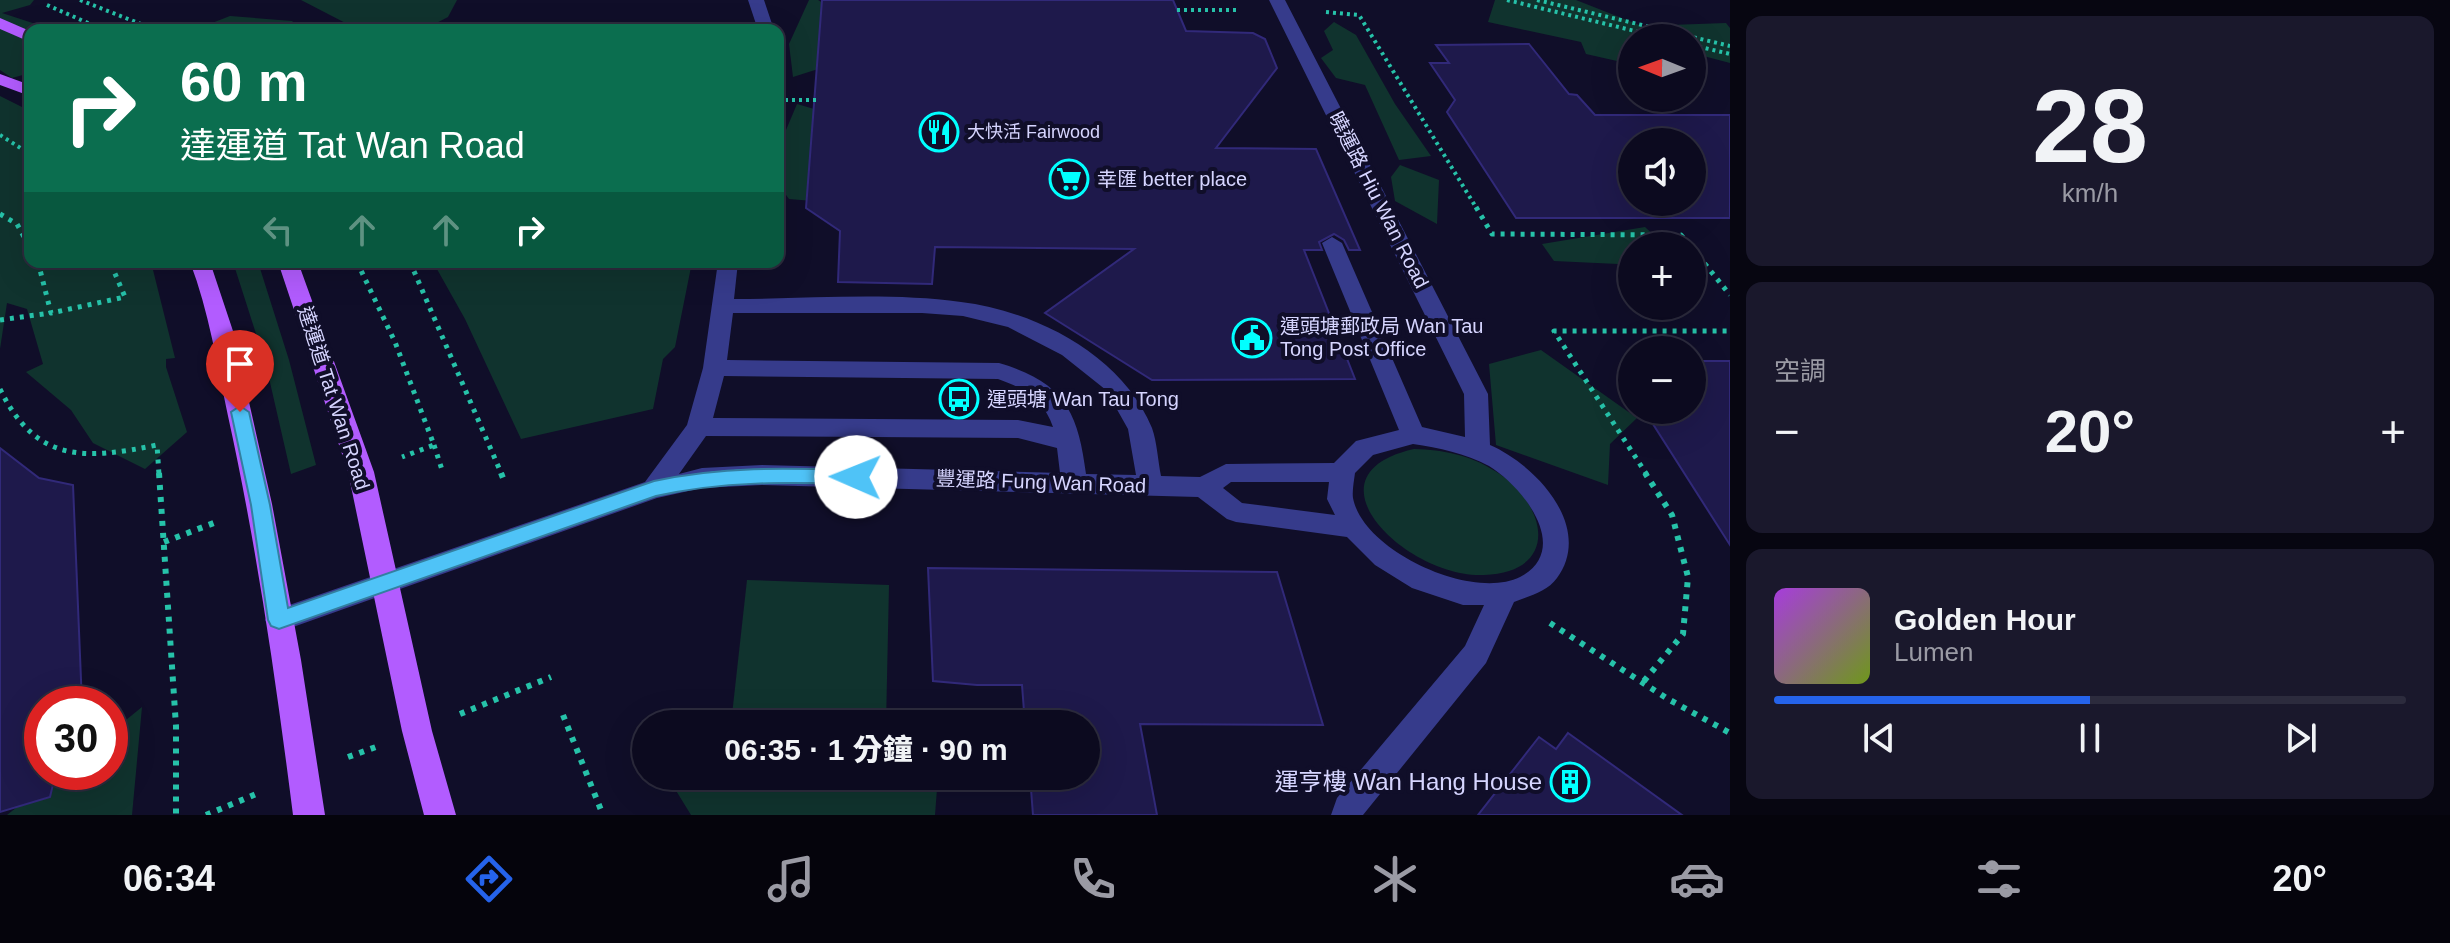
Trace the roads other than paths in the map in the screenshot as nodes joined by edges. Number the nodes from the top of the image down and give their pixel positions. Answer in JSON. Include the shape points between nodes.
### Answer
{"nodes":[{"id":1,"x":756,"y":0,"type":"edge"},
{"id":2,"x":1277,"y":0,"type":"edge"},
{"id":3,"x":0,"y":23,"type":"edge"},
{"id":4,"x":764,"y":24,"type":"edge"},
{"id":5,"x":24,"y":34,"type":"edge"},
{"id":6,"x":0,"y":79,"type":"edge"},
{"id":7,"x":24,"y":89,"type":"edge"},
{"id":8,"x":1332,"y":243,"type":"dead end"},
{"id":9,"x":203,"y":268,"type":"edge"},
{"id":10,"x":290,"y":268,"type":"edge"},
{"id":11,"x":727,"y":268,"type":"edge"},
{"id":12,"x":724,"y":306,"type":"junction"},
{"id":13,"x":715,"y":368,"type":"junction"},
{"id":14,"x":699,"y":427,"type":"junction"},
{"id":15,"x":1413,"y":435,"type":"junction"},
{"id":16,"x":1070,"y":443,"type":"junction"},
{"id":17,"x":1478,"y":450,"type":"junction"},
{"id":18,"x":1341,"y":472,"type":"junction"},
{"id":19,"x":1074,"y":482,"type":"junction"},
{"id":20,"x":1150,"y":485,"type":"junction"},
{"id":21,"x":1204,"y":487,"type":"junction"},
{"id":22,"x":654,"y":489,"type":"junction"},
{"id":23,"x":1352,"y":527,"type":"junction"},
{"id":24,"x":384,"y":583,"type":"junction"},
{"id":25,"x":1503,"y":594,"type":"junction"},
{"id":26,"x":279,"y":620,"type":"junction"},
{"id":27,"x":309,"y":815,"type":"edge"},
{"id":28,"x":440,"y":815,"type":"edge"},
{"id":29,"x":1347,"y":815,"type":"edge"}],
"edges":[{"from":1,"to":4,"type":"street"},
{"from":2,"to":17,"type":"street","name":"曉運路 Hiu Wan Road","via":[[1476,394]]},
{"from":3,"to":5,"type":"main road"},
{"from":6,"to":7,"type":"main road"},
{"from":8,"to":15,"type":"street"},
{"from":9,"to":26,"type":"main road","via":[[261,505]]},
{"from":10,"to":24,"type":"main road","name":"達運道 Tat Wan Road","via":[[361,472]]},
{"from":11,"to":12,"type":"street"},
{"from":12,"to":13,"type":"street"},
{"from":12,"to":20,"type":"street","via":[[922,306],[1015,322],[1070,350],[1115,385],[1140,429]]},
{"from":13,"to":14,"type":"street"},
{"from":13,"to":16,"type":"street","via":[[999,371],[1027,379],[1053,398]]},
{"from":14,"to":16,"type":"street","via":[[1018,429]]},
{"from":14,"to":22,"type":"street"},
{"from":15,"to":17,"type":"street"},
{"from":15,"to":18,"type":"street","via":[[1385,438],[1363,448]]},
{"from":16,"to":19,"type":"street"},
{"from":17,"to":25,"type":"street","via":[[1535,491],[1552,516],[1558,543],[1551,566],[1532,584]]},
{"from":18,"to":21,"type":"street","name":"豐運路 Fung Wan Road","via":[[1226,473]]},
{"from":18,"to":23,"type":"street","via":[[1342,505]]},
{"from":19,"to":20,"type":"street","name":"豐運路 Fung Wan Road"},
{"from":19,"to":22,"type":"street","name":"豐運路 Fung Wan Road","via":[[762,475],[702,478]]},
{"from":20,"to":21,"type":"street","name":"豐運路 Fung Wan Road"},
{"from":21,"to":23,"type":"street","via":[[1236,512]]},
{"from":22,"to":24,"type":"street","name":"豐運路 Fung Wan Road"},
{"from":23,"to":25,"type":"street","via":[[1391,564],[1434,587]]},
{"from":24,"to":26,"type":"street","name":"豐運路 Fung Wan Road"},
{"from":24,"to":28,"type":"main road","name":"達運道 Tat Wan Road"},
{"from":25,"to":29,"type":"street","via":[[1476,654]]},
{"from":26,"to":27,"type":"main road"}]}
